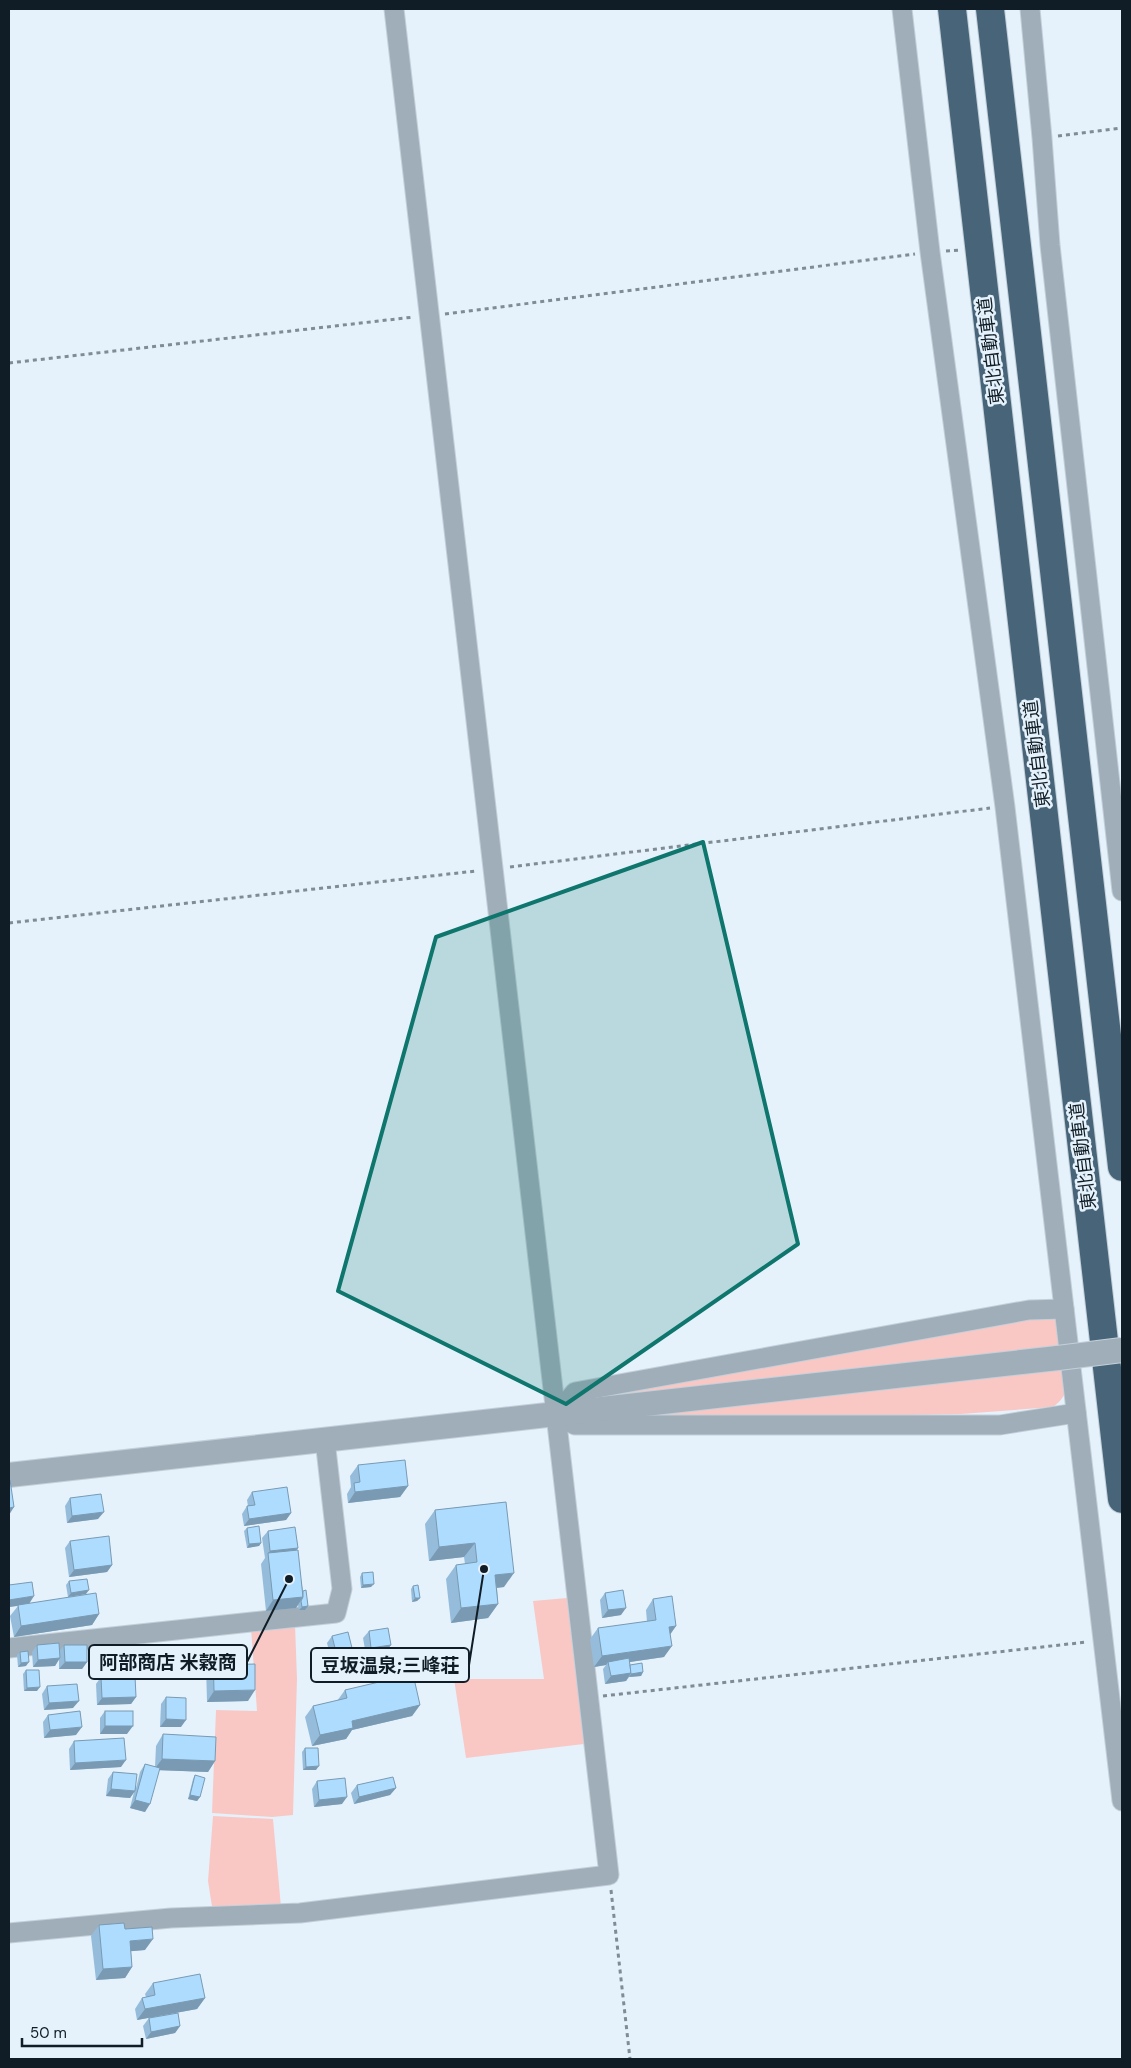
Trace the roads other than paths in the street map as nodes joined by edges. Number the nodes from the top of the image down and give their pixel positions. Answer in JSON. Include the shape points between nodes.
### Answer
{"nodes":[{"id":1,"x":394,"y":9,"type":"edge"},
{"id":2,"x":902,"y":9,"type":"edge"},
{"id":3,"x":952,"y":9,"type":"edge"},
{"id":4,"x":990,"y":9,"type":"edge"},
{"id":5,"x":1030,"y":9,"type":"edge"},
{"id":6,"x":1122,"y":891,"type":"edge"},
{"id":7,"x":1122,"y":1167,"type":"edge"},
{"id":8,"x":1064,"y":1309,"type":"junction"},
{"id":9,"x":1122,"y":1350,"type":"edge"},
{"id":10,"x":1076,"y":1413,"type":"junction"},
{"id":11,"x":556,"y":1415,"type":"junction"},
{"id":12,"x":325,"y":1440,"type":"junction"},
{"id":13,"x":9,"y":1476,"type":"edge"},
{"id":14,"x":1122,"y":1499,"type":"edge"},
{"id":15,"x":9,"y":1648,"type":"edge"},
{"id":16,"x":1122,"y":1801,"type":"edge"},
{"id":17,"x":9,"y":1933,"type":"edge"}],
"edges":[{"from":1,"to":11,"type":"street"},
{"from":2,"to":8,"type":"street","via":[[930,252],[1005,807]]},
{"from":3,"to":14,"type":"highway","name":"東北自動車道"},
{"from":4,"to":7,"type":"highway"},
{"from":5,"to":6,"type":"street","via":[[1050,245]]},
{"from":8,"to":10,"type":"street"},
{"from":8,"to":11,"type":"street","via":[[1029,1310],[575,1392]]},
{"from":9,"to":11,"type":"street","bridge":true},
{"from":10,"to":11,"type":"street","via":[[1000,1425],[576,1425]]},
{"from":10,"to":16,"type":"street"},
{"from":11,"to":12,"type":"street"},
{"from":11,"to":17,"type":"street","via":[[609,1875],[300,1913],[171,1918]]},
{"from":12,"to":13,"type":"street"},
{"from":12,"to":15,"type":"street","via":[[342,1589],[336,1613]]}]}
